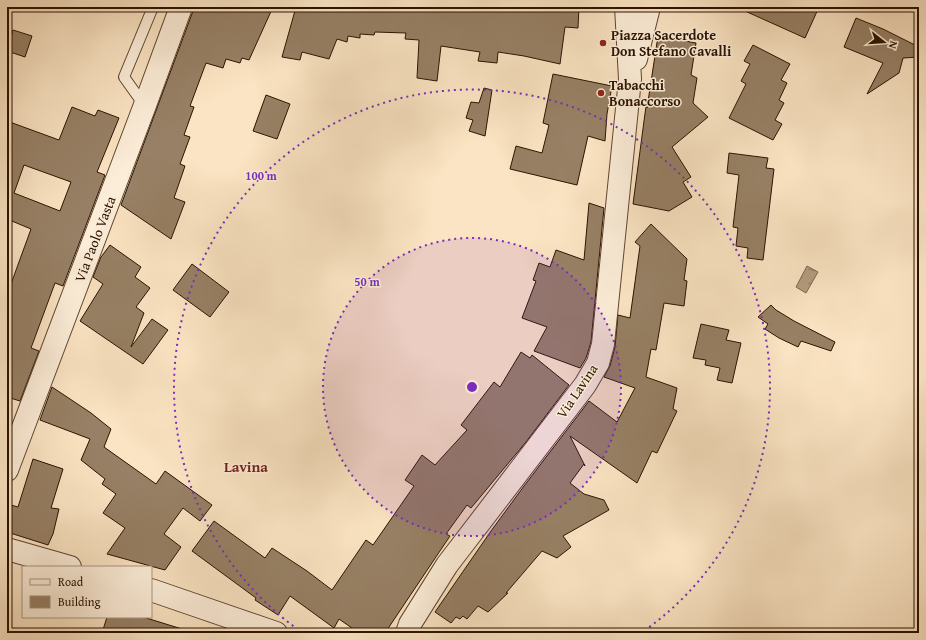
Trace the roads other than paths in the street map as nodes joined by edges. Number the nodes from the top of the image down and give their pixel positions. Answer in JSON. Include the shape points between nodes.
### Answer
{"nodes":[{"id":1,"x":153,"y":7,"type":"edge"},
{"id":2,"x":181,"y":7,"type":"edge"},
{"id":3,"x":626,"y":7,"type":"edge"},
{"id":4,"x":649,"y":7,"type":"edge"},
{"id":5,"x":630,"y":79,"type":"junction"},
{"id":6,"x":145,"y":105,"type":"junction"},
{"id":7,"x":7,"y":470,"type":"edge"},
{"id":8,"x":7,"y":549,"type":"edge"},
{"id":9,"x":66,"y":566,"type":"edge"},
{"id":10,"x":152,"y":590,"type":"edge"},
{"id":11,"x":276,"y":633,"type":"edge"},
{"id":12,"x":407,"y":633,"type":"edge"}],
"edges":[{"from":1,"to":6,"type":"lane","via":[[124,77]]},
{"from":2,"to":6,"type":"street","name":"Via Paolo Vasta"},
{"from":3,"to":5,"type":"street","name":"Via Lavina"},
{"from":4,"to":5,"type":"street","name":"Via Lavina"},
{"from":5,"to":12,"type":"street","name":"Via Lavina","via":[[603,344],[598,363],[585,385],[447,566],[410,624]]},
{"from":6,"to":7,"type":"street","name":"Via Paolo Vasta"},
{"from":8,"to":9,"type":"street"},
{"from":10,"to":11,"type":"street"}]}
